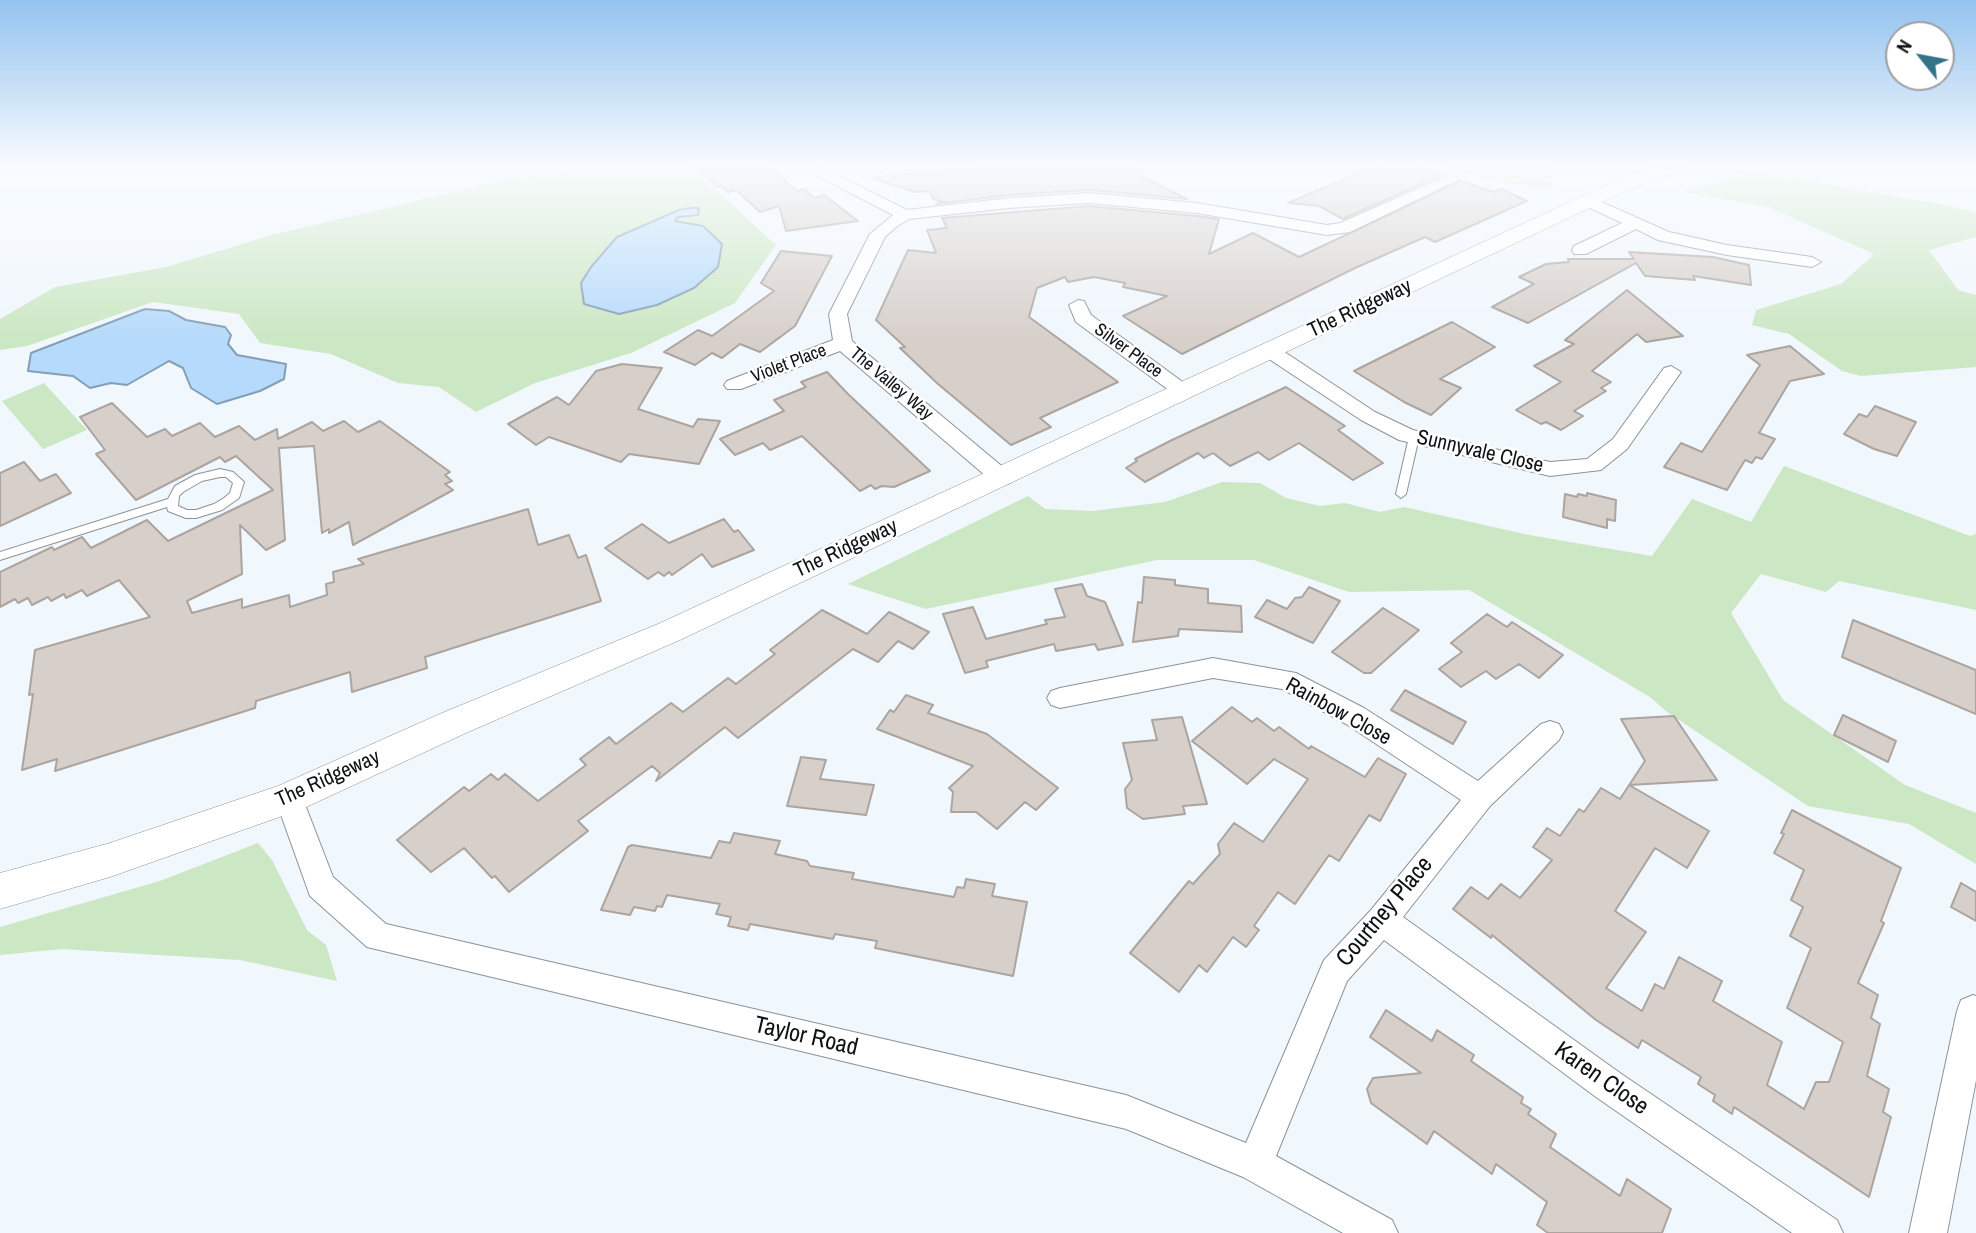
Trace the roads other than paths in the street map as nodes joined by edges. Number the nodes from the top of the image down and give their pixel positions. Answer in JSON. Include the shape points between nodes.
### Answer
{"nodes":[{"id":1,"x":893,"y":224,"type":"edge"},
{"id":2,"x":1289,"y":224,"type":"edge"},
{"id":3,"x":1354,"y":224,"type":"edge"},
{"id":4,"x":1540,"y":224,"type":"edge"},
{"id":5,"x":1633,"y":224,"type":"joint"},
{"id":6,"x":1580,"y":250,"type":"dead end"},
{"id":7,"x":1812,"y":262,"type":"dead end"},
{"id":8,"x":1078,"y":304,"type":"dead end"},
{"id":9,"x":844,"y":344,"type":"junction"},
{"id":10,"x":1270,"y":351,"type":"junction"},
{"id":11,"x":1671,"y":372,"type":"dead end"},
{"id":12,"x":734,"y":385,"type":"dead end"},
{"id":13,"x":1184,"y":392,"type":"junction"},
{"id":14,"x":1414,"y":437,"type":"junction"},
{"id":15,"x":1002,"y":478,"type":"junction"},
{"id":16,"x":1401,"y":494,"type":"dead end"},
{"id":17,"x":171,"y":502,"type":"junction"},
{"id":18,"x":0,"y":556,"type":"edge"},
{"id":19,"x":1060,"y":698,"type":"dead end"},
{"id":20,"x":1550,"y":732,"type":"dead end"},
{"id":21,"x":1480,"y":797,"type":"junction"},
{"id":22,"x":289,"y":799,"type":"junction"},
{"id":23,"x":0,"y":891,"type":"edge"},
{"id":24,"x":1382,"y":920,"type":"junction"},
{"id":25,"x":1973,"y":1011,"type":"dead end"},
{"id":26,"x":1255,"y":1164,"type":"junction"},
{"id":27,"x":1379,"y":1233,"type":"edge"},
{"id":28,"x":1824,"y":1233,"type":"edge"},
{"id":29,"x":1928,"y":1233,"type":"edge"}],
"edges":[{"from":1,"to":9,"type":"street","name":"The Valley Way","via":[[878,234],[838,314]]},
{"from":2,"to":3,"type":"street","via":[[1327,230]]},
{"from":4,"to":10,"type":"street","name":"The Ridgeway"},
{"from":5,"to":6,"type":"street"},
{"from":5,"to":7,"type":"street","via":[[1699,244]]},
{"from":8,"to":13,"type":"street","name":"Silver Place","via":[[1083,318]]},
{"from":9,"to":12,"type":"street","name":"Violet Place"},
{"from":9,"to":15,"type":"street","name":"The Valley Way"},
{"from":10,"to":13,"type":"street","name":"The Ridgeway"},
{"from":10,"to":14,"type":"street","name":"Sunnyvale Close","via":[[1368,416]]},
{"from":11,"to":14,"type":"street","name":"Sunnyvale Close","via":[[1620,444],[1593,465],[1550,469]]},
{"from":13,"to":15,"type":"street","name":"The Ridgeway"},
{"from":14,"to":16,"type":"lane"},
{"from":15,"to":22,"type":"street","name":"The Ridgeway"},
{"from":17,"to":17,"type":"lane","via":[[179,489],[209,474],[229,474],[239,482],[235,495],[207,511],[186,514],[172,508]]},
{"from":17,"to":18,"type":"lane"},
{"from":19,"to":21,"type":"street","name":"Rainbow Close","via":[[1213,668],[1287,680],[1354,716]]},
{"from":20,"to":21,"type":"street","name":"Courtney Place"},
{"from":21,"to":24,"type":"street","name":"Courtney Place"},
{"from":22,"to":23,"type":"street","name":"The Ridgeway","via":[[110,860]]},
{"from":22,"to":26,"type":"street","name":"Taylor Road","via":[[321,886],[378,937],[1126,1112]]},
{"from":24,"to":26,"type":"street","name":"Courtney Place","via":[[1335,971]]},
{"from":24,"to":28,"type":"street","name":"Karen Close","via":[[1608,1085]]},
{"from":25,"to":29,"type":"street"},
{"from":26,"to":27,"type":"street","name":"Taylor Road"}]}
